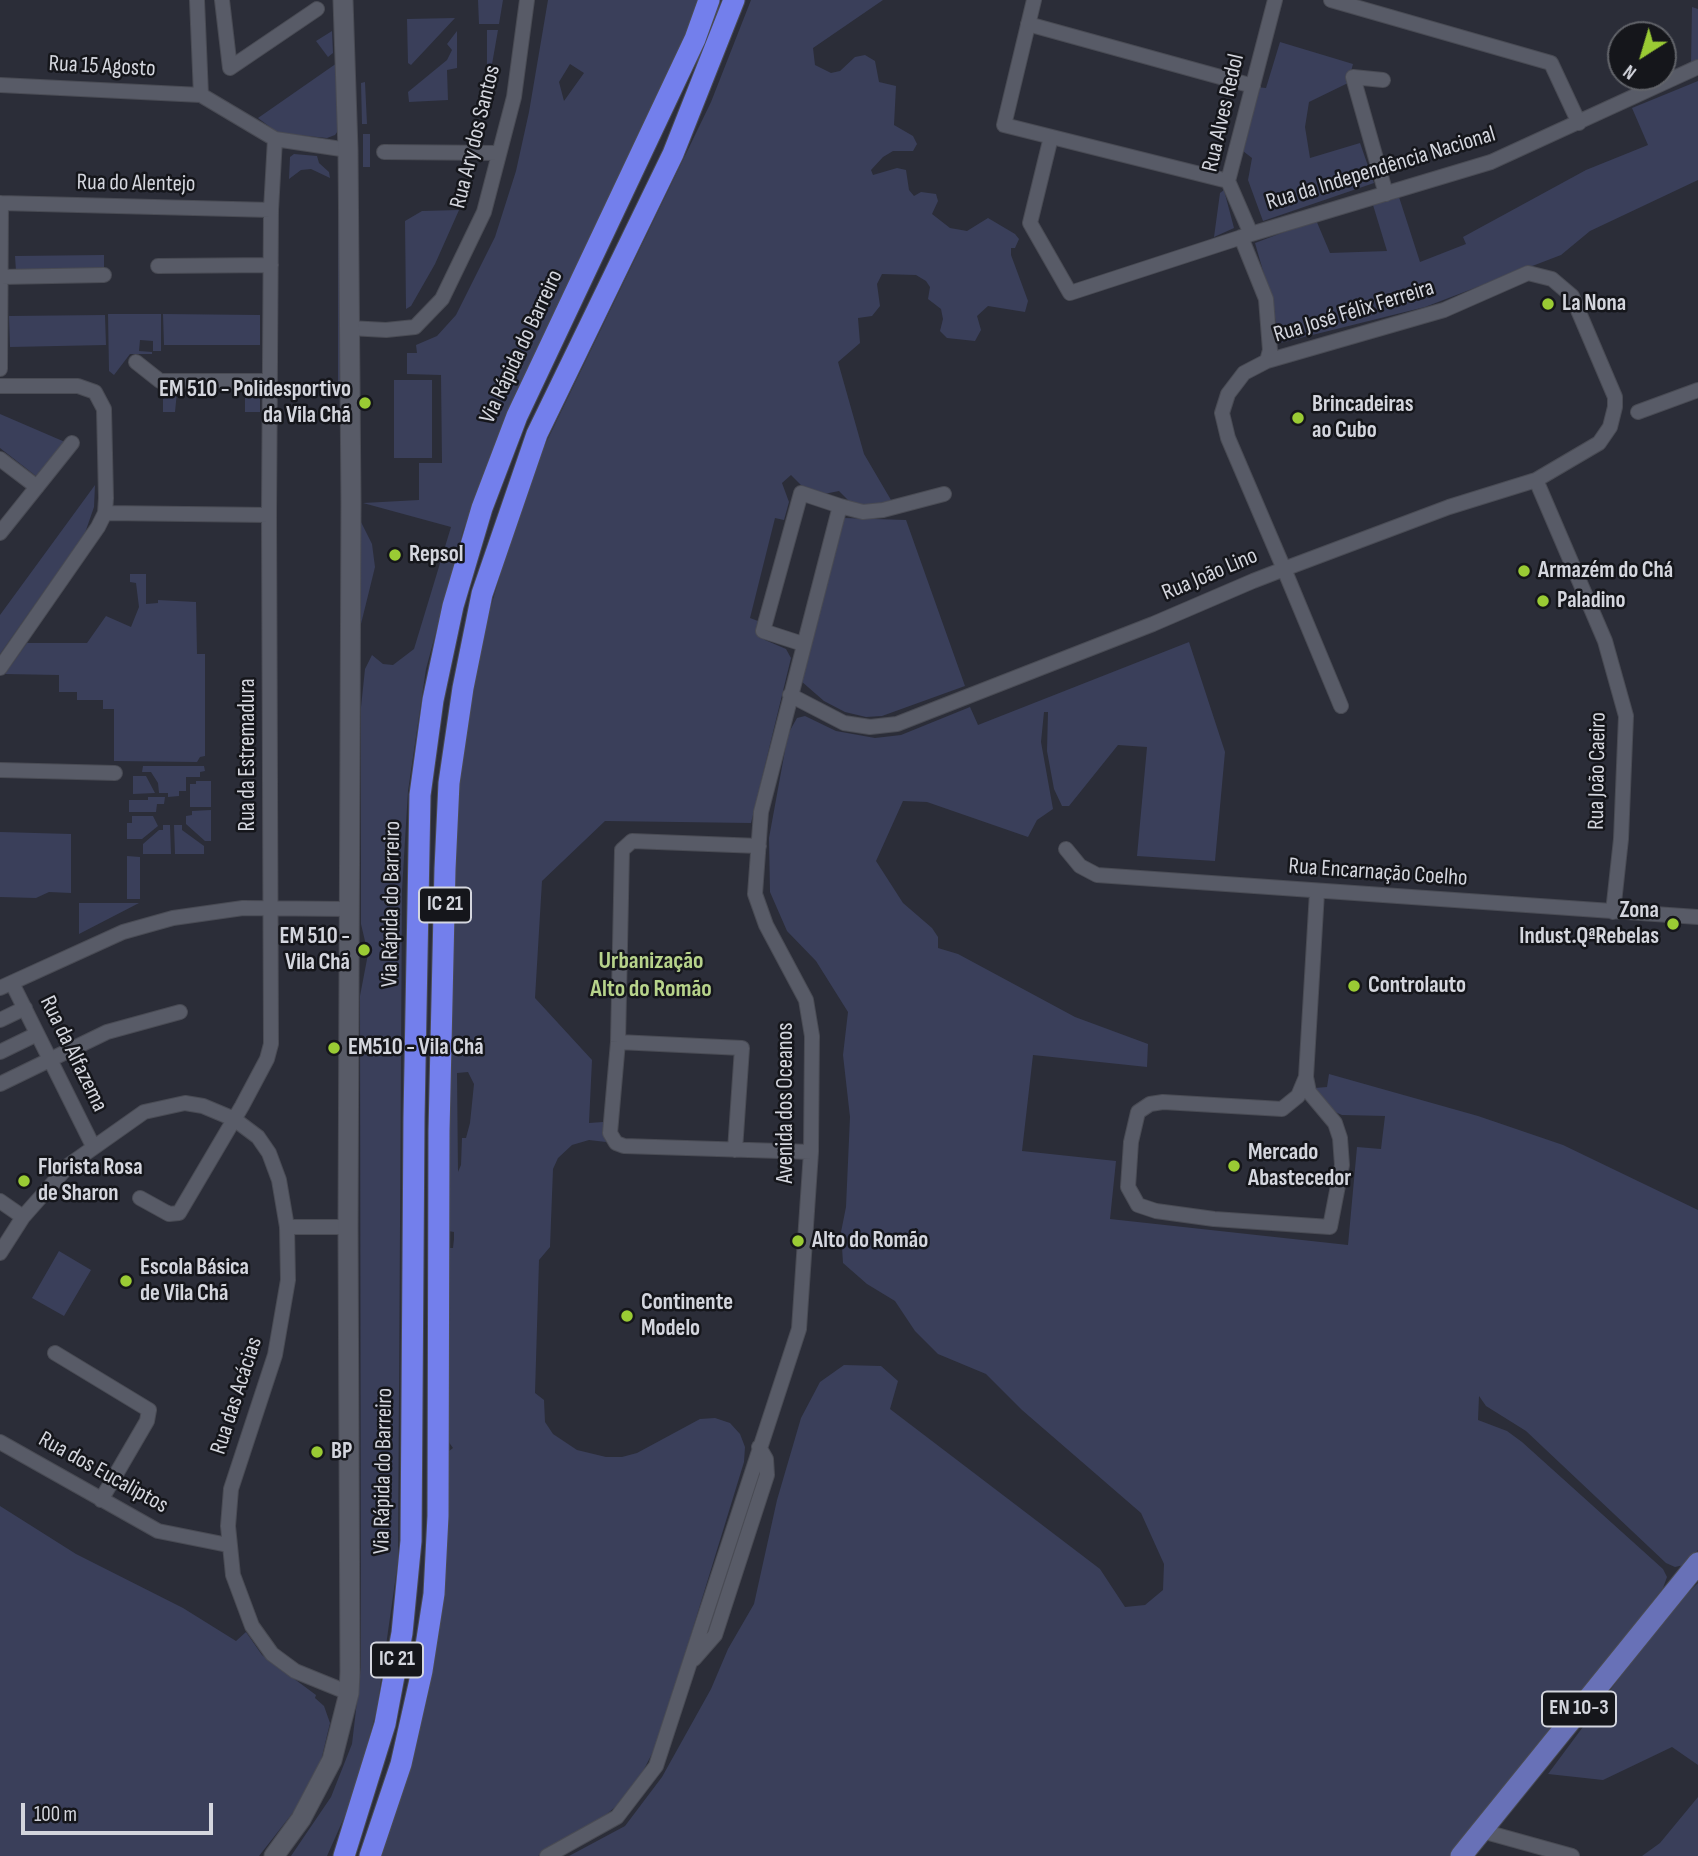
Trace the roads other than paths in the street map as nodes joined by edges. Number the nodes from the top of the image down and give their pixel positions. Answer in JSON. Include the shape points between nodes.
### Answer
{"nodes":[{"id":1,"x":197,"y":0,"type":"edge"},
{"id":2,"x":222,"y":0,"type":"edge"},
{"id":3,"x":343,"y":0,"type":"edge"},
{"id":4,"x":527,"y":0,"type":"edge"},
{"id":5,"x":709,"y":0,"type":"edge"},
{"id":6,"x":734,"y":0,"type":"edge"},
{"id":7,"x":1034,"y":0,"type":"edge"},
{"id":8,"x":1275,"y":0,"type":"edge"},
{"id":9,"x":1331,"y":0,"type":"edge"},
{"id":10,"x":317,"y":9,"type":"dead end"},
{"id":11,"x":1028,"y":24,"type":"junction"},
{"id":12,"x":1698,"y":67,"type":"edge"},
{"id":13,"x":1383,"y":80,"type":"dead end"},
{"id":14,"x":0,"y":85,"type":"edge"},
{"id":15,"x":1252,"y":86,"type":"junction"},
{"id":16,"x":201,"y":95,"type":"junction"},
{"id":17,"x":1579,"y":122,"type":"junction"},
{"id":18,"x":1051,"y":137,"type":"junction"},
{"id":19,"x":275,"y":139,"type":"junction"},
{"id":20,"x":348,"y":149,"type":"junction"},
{"id":21,"x":384,"y":152,"type":"dead end"},
{"id":22,"x":499,"y":153,"type":"junction"},
{"id":23,"x":1228,"y":181,"type":"junction"},
{"id":24,"x":1386,"y":194,"type":"junction"},
{"id":25,"x":1,"y":203,"type":"edge"},
{"id":26,"x":271,"y":210,"type":"junction"},
{"id":27,"x":1246,"y":236,"type":"junction"},
{"id":28,"x":271,"y":265,"type":"junction"},
{"id":29,"x":158,"y":266,"type":"dead end"},
{"id":30,"x":104,"y":275,"type":"dead end"},
{"id":31,"x":1,"y":277,"type":"edge"},
{"id":32,"x":349,"y":328,"type":"junction"},
{"id":33,"x":0,"y":342,"type":"edge"},
{"id":34,"x":1267,"y":361,"type":"junction"},
{"id":35,"x":136,"y":362,"type":"dead end"},
{"id":36,"x":0,"y":369,"type":"edge"},
{"id":37,"x":270,"y":381,"type":"junction"},
{"id":38,"x":0,"y":386,"type":"edge"},
{"id":39,"x":1698,"y":390,"type":"edge"},
{"id":40,"x":1615,"y":397,"type":"joint"},
{"id":41,"x":1638,"y":412,"type":"dead end"},
{"id":42,"x":72,"y":443,"type":"dead end"},
{"id":43,"x":0,"y":459,"type":"edge"},
{"id":44,"x":1536,"y":480,"type":"junction"},
{"id":45,"x":37,"y":487,"type":"junction"},
{"id":46,"x":944,"y":494,"type":"dead end"},
{"id":47,"x":840,"y":506,"type":"junction"},
{"id":48,"x":105,"y":513,"type":"junction"},
{"id":49,"x":270,"y":514,"type":"junction"},
{"id":50,"x":0,"y":533,"type":"edge"},
{"id":51,"x":1284,"y":569,"type":"junction"},
{"id":52,"x":803,"y":644,"type":"junction"},
{"id":53,"x":0,"y":668,"type":"edge"},
{"id":54,"x":790,"y":695,"type":"junction"},
{"id":55,"x":1341,"y":706,"type":"dead end"},
{"id":56,"x":0,"y":770,"type":"edge"},
{"id":57,"x":115,"y":773,"type":"dead end"},
{"id":58,"x":759,"y":846,"type":"junction"},
{"id":59,"x":1066,"y":849,"type":"dead end"},
{"id":60,"x":1317,"y":892,"type":"junction"},
{"id":61,"x":271,"y":908,"type":"junction"},
{"id":62,"x":348,"y":909,"type":"junction"},
{"id":63,"x":1614,"y":912,"type":"junction"},
{"id":64,"x":1698,"y":917,"type":"edge"},
{"id":65,"x":6,"y":985,"type":"edge"},
{"id":66,"x":24,"y":1008,"type":"junction"},
{"id":67,"x":180,"y":1012,"type":"dead end"},
{"id":68,"x":0,"y":1020,"type":"edge"},
{"id":69,"x":37,"y":1034,"type":"junction"},
{"id":70,"x":618,"y":1042,"type":"junction"},
{"id":71,"x":0,"y":1052,"type":"edge"},
{"id":72,"x":49,"y":1060,"type":"junction"},
{"id":73,"x":1306,"y":1077,"type":"junction"},
{"id":74,"x":0,"y":1084,"type":"edge"},
{"id":75,"x":234,"y":1119,"type":"junction"},
{"id":76,"x":93,"y":1146,"type":"junction"},
{"id":77,"x":735,"y":1150,"type":"junction"},
{"id":78,"x":811,"y":1152,"type":"junction"},
{"id":79,"x":140,"y":1198,"type":"dead end"},
{"id":80,"x":0,"y":1201,"type":"edge"},
{"id":81,"x":23,"y":1217,"type":"junction"},
{"id":82,"x":287,"y":1227,"type":"junction"},
{"id":83,"x":348,"y":1227,"type":"junction"},
{"id":84,"x":2,"y":1245,"type":"edge"},
{"id":85,"x":55,"y":1353,"type":"dead end"},
{"id":86,"x":0,"y":1442,"type":"edge"},
{"id":87,"x":101,"y":1500,"type":"junction"},
{"id":88,"x":229,"y":1545,"type":"junction"},
{"id":89,"x":1698,"y":1563,"type":"edge"},
{"id":90,"x":349,"y":1693,"type":"junction"},
{"id":91,"x":1482,"y":1831,"type":"junction"},
{"id":92,"x":274,"y":1856,"type":"edge"},
{"id":93,"x":344,"y":1856,"type":"edge"},
{"id":94,"x":370,"y":1856,"type":"edge"},
{"id":95,"x":547,"y":1856,"type":"edge"},
{"id":96,"x":1461,"y":1856,"type":"edge"},
{"id":97,"x":1572,"y":1856,"type":"edge"}],
"edges":[{"from":1,"to":16,"type":"street"},
{"from":2,"to":10,"type":"street","via":[[230,68]]},
{"from":3,"to":20,"type":"main road"},
{"from":4,"to":22,"type":"street","name":"Rua Ary dos Santos","via":[[514,97]]},
{"from":5,"to":93,"type":"highway","name":"Via Rápida do Barreiro","number":"IC 21","via":[[695,39],[517,416],[478,520],[453,606],[433,701],[420,795],[411,1541],[402,1633],[385,1724]]},
{"from":6,"to":94,"type":"highway","number":"IC 21","via":[[673,154],[537,434],[482,594],[465,675],[449,783],[446,869],[434,1594],[401,1764]]},
{"from":7,"to":11,"type":"street"},
{"from":8,"to":15,"type":"street","name":"Rua Alves Redol"},
{"from":9,"to":17,"type":"street","via":[[1551,63]]},
{"from":11,"to":15,"type":"street"},
{"from":11,"to":18,"type":"street","via":[[1004,125]]},
{"from":12,"to":17,"type":"street","name":"Rua da Independência Nacional"},
{"from":13,"to":24,"type":"street","via":[[1353,77]]},
{"from":14,"to":16,"type":"street","name":"Rua 15 Agosto"},
{"from":15,"to":23,"type":"street","name":"Rua Alves Redol"},
{"from":16,"to":19,"type":"street"},
{"from":17,"to":24,"type":"street","name":"Rua da Independência Nacional","via":[[1491,162]]},
{"from":18,"to":23,"type":"street"},
{"from":18,"to":27,"type":"street","name":"Rua da Independência Nacional","via":[[1031,222],[1070,293]]},
{"from":19,"to":20,"type":"street"},
{"from":19,"to":26,"type":"street","name":"Rua da Estremadura"},
{"from":20,"to":32,"type":"main road"},
{"from":21,"to":22,"type":"street"},
{"from":22,"to":32,"type":"street","name":"Rua Ary dos Santos","via":[[484,212],[442,299],[415,327]]},
{"from":23,"to":27,"type":"street","name":"Rua Alves Redol"},
{"from":24,"to":27,"type":"street","name":"Rua da Independência Nacional"},
{"from":25,"to":26,"type":"street","name":"Rua do Alentejo"},
{"from":25,"to":31,"type":"street"},
{"from":26,"to":28,"type":"street","name":"Rua da Estremadura"},
{"from":27,"to":34,"type":"street","name":"Rua Alves Redol","via":[[1266,299]]},
{"from":28,"to":29,"type":"street"},
{"from":28,"to":37,"type":"street","name":"Rua da Estremadura"},
{"from":30,"to":31,"type":"street"},
{"from":31,"to":33,"type":"street"},
{"from":32,"to":62,"type":"main road"},
{"from":33,"to":36,"type":"street"},
{"from":34,"to":40,"type":"street","name":"Rua José Félix Ferreira","via":[[1444,310],[1535,273],[1560,283],[1572,296]]},
{"from":34,"to":51,"type":"street","name":"Rua José Félix Ferreira","via":[[1237,380],[1223,403],[1222,422]]},
{"from":35,"to":37,"type":"street","via":[[160,382]]},
{"from":37,"to":49,"type":"street","name":"Rua da Estremadura"},
{"from":38,"to":48,"type":"street","via":[[78,386],[95,392],[104,409]]},
{"from":39,"to":41,"type":"street"},
{"from":40,"to":44,"type":"street","name":"Rua João Lino","via":[[1610,427],[1599,443]]},
{"from":42,"to":45,"type":"street"},
{"from":43,"to":45,"type":"street"},
{"from":44,"to":51,"type":"street","name":"Rua João Lino","via":[[1449,507]]},
{"from":44,"to":63,"type":"street","name":"Rua João Caeiro","via":[[1605,642],[1626,716]]},
{"from":45,"to":50,"type":"street"},
{"from":46,"to":47,"type":"street","via":[[883,510],[863,512]]},
{"from":47,"to":52,"type":"street","name":"Avenida dos Oceanos"},
{"from":47,"to":52,"type":"street","via":[[801,493],[766,618],[763,631]]},
{"from":48,"to":49,"type":"street"},
{"from":48,"to":53,"type":"street"},
{"from":49,"to":61,"type":"street","name":"Rua da Estremadura"},
{"from":51,"to":54,"type":"street","name":"Rua João Lino","via":[[897,724],[870,727],[844,723]]},
{"from":51,"to":55,"type":"street","name":"Rua José Félix Ferreira"},
{"from":52,"to":54,"type":"street","name":"Avenida dos Oceanos"},
{"from":54,"to":58,"type":"street","name":"Avenida dos Oceanos","via":[[761,812]]},
{"from":56,"to":57,"type":"street"},
{"from":58,"to":70,"type":"street","via":[[632,841],[624,846]]},
{"from":58,"to":78,"type":"street","name":"Avenida dos Oceanos","via":[[755,894],[766,925],[806,1000],[813,1036]]},
{"from":59,"to":60,"type":"street","name":"Rua Encarnação Coelho","via":[[1080,866],[1097,875]]},
{"from":60,"to":63,"type":"street","name":"Rua Encarnação Coelho"},
{"from":60,"to":73,"type":"street"},
{"from":61,"to":62,"type":"street"},
{"from":61,"to":65,"type":"street","via":[[159,921],[123,932]]},
{"from":61,"to":75,"type":"street","name":"Rua da Estremadura","via":[[271,1044]]},
{"from":62,"to":83,"type":"main road"},
{"from":63,"to":64,"type":"street","name":"Rua Encarnação Coelho"},
{"from":65,"to":66,"type":"street","name":"Rua da Alfazema"},
{"from":66,"to":68,"type":"street"},
{"from":66,"to":69,"type":"street","name":"Rua da Alfazema"},
{"from":67,"to":72,"type":"street","via":[[107,1032]]},
{"from":69,"to":71,"type":"street"},
{"from":69,"to":72,"type":"street","name":"Rua da Alfazema"},
{"from":70,"to":77,"type":"street","via":[[610,1133],[616,1143]]},
{"from":70,"to":77,"type":"street","via":[[742,1048]]},
{"from":72,"to":74,"type":"street"},
{"from":72,"to":76,"type":"street","name":"Rua da Alfazema"},
{"from":73,"to":73,"type":"street","via":[[1298,1096],[1282,1109],[1163,1102],[1138,1112],[1128,1187],[1138,1205],[1214,1219],[1330,1227],[1342,1165],[1340,1138],[1335,1123],[1309,1092]]},
{"from":75,"to":76,"type":"street","name":"Rua das Acácias","via":[[203,1105],[164,1105],[144,1112]]},
{"from":75,"to":79,"type":"street","name":"Rua da Estremadura","via":[[179,1213],[169,1214]]},
{"from":75,"to":82,"type":"street","name":"Rua das Acácias","via":[[269,1153]]},
{"from":76,"to":81,"type":"street","name":"Rua das Acácias","via":[[69,1165]]},
{"from":77,"to":78,"type":"street"},
{"from":78,"to":95,"type":"street","name":"Avenida dos Oceanos","via":[[799,1329],[759,1447],[766,1459],[766,1475],[715,1635],[690,1663],[656,1766],[617,1817]]},
{"from":80,"to":81,"type":"street"},
{"from":81,"to":84,"type":"street","name":"Rua das Acácias"},
{"from":82,"to":83,"type":"street"},
{"from":82,"to":88,"type":"street","name":"Rua das Acácias","via":[[288,1280],[282,1329],[231,1489]]},
{"from":83,"to":90,"type":"main road"},
{"from":85,"to":87,"type":"street","via":[[149,1410]]},
{"from":86,"to":87,"type":"street","name":"Rua dos Eucaliptos"},
{"from":87,"to":88,"type":"street","name":"Rua dos Eucaliptos","via":[[158,1531]]},
{"from":88,"to":90,"type":"street","name":"Rua das Acácias","via":[[242,1604],[267,1648],[295,1671]]},
{"from":89,"to":91,"type":"main road","number":"EN 10-3"},
{"from":90,"to":92,"type":"main road","via":[[332,1760],[301,1819]]},
{"from":91,"to":96,"type":"main road","number":"EN 10-3"},
{"from":91,"to":97,"type":"street"}]}
